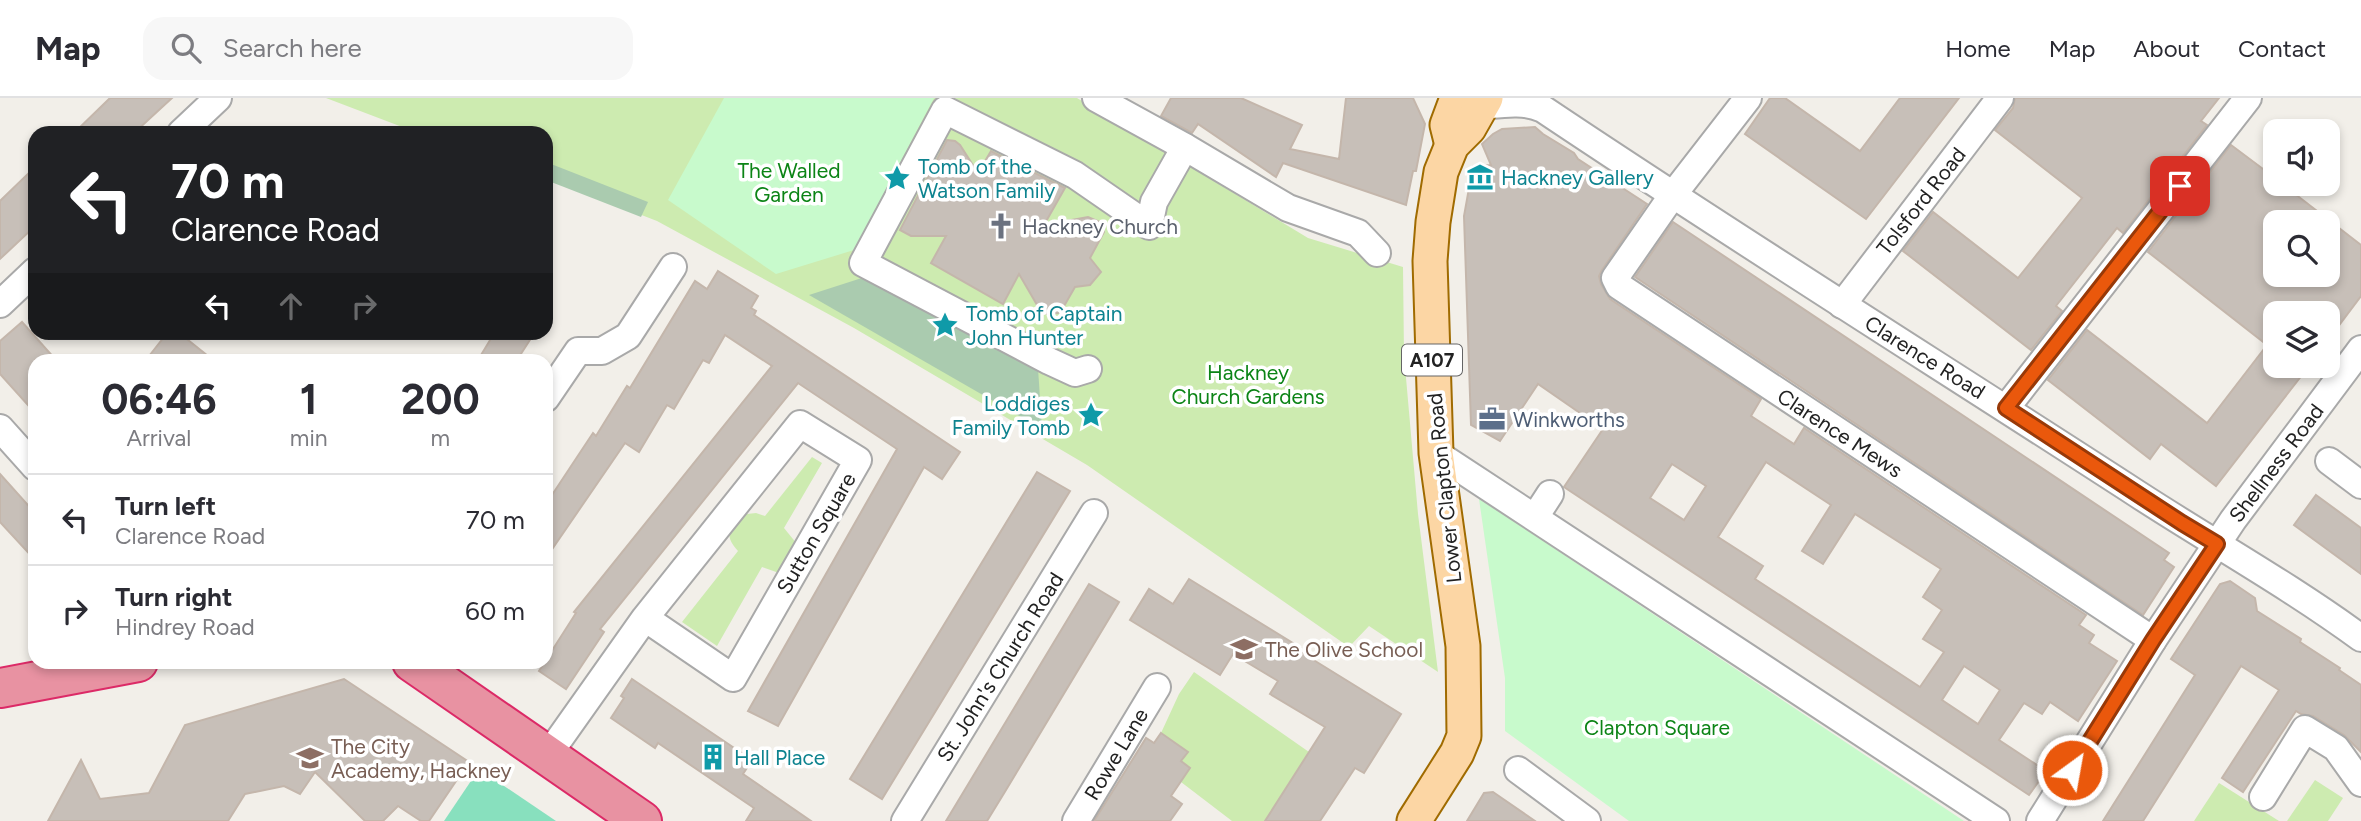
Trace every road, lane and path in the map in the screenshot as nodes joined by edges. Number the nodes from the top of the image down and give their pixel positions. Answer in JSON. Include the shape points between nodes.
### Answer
{"nodes":[{"id":1,"x":218,"y":98,"type":"edge"},
{"id":2,"x":1096,"y":98,"type":"edge"},
{"id":3,"x":1748,"y":98,"type":"edge"},
{"id":4,"x":2000,"y":98,"type":"edge"},
{"id":5,"x":2248,"y":98,"type":"edge"},
{"id":6,"x":1474,"y":101,"type":"edge"},
{"id":7,"x":188,"y":126,"type":"edge"},
{"id":8,"x":1185,"y":146,"type":"junction"},
{"id":9,"x":1672,"y":196,"type":"junction"},
{"id":10,"x":1377,"y":253,"type":"dead end"},
{"id":11,"x":673,"y":267,"type":"dead end"},
{"id":12,"x":28,"y":278,"type":"edge"},
{"id":13,"x":0,"y":304,"type":"edge"},
{"id":14,"x":1842,"y":305,"type":"junction"},
{"id":15,"x":2361,"y":349,"type":"edge"},
{"id":16,"x":1087,"y":369,"type":"dead end"},
{"id":17,"x":553,"y":388,"type":"edge"},
{"id":18,"x":2006,"y":408,"type":"junction"},
{"id":19,"x":0,"y":428,"type":"edge"},
{"id":20,"x":1436,"y":453,"type":"junction"},
{"id":21,"x":28,"y":459,"type":"edge"},
{"id":22,"x":2329,"y":461,"type":"dead end"},
{"id":23,"x":2361,"y":485,"type":"edge"},
{"id":24,"x":1550,"y":494,"type":"dead end"},
{"id":25,"x":1094,"y":513,"type":"dead end"},
{"id":26,"x":1535,"y":517,"type":"junction"},
{"id":27,"x":2217,"y":544,"type":"junction"},
{"id":28,"x":645,"y":618,"type":"junction"},
{"id":29,"x":2361,"y":638,"type":"edge"},
{"id":30,"x":2153,"y":640,"type":"junction"},
{"id":31,"x":101,"y":669,"type":"edge"},
{"id":32,"x":422,"y":669,"type":"edge"},
{"id":33,"x":1157,"y":687,"type":"dead end"},
{"id":34,"x":0,"y":688,"type":"edge"},
{"id":35,"x":548,"y":755,"type":"junction"},
{"id":36,"x":1518,"y":770,"type":"dead end"},
{"id":37,"x":2361,"y":783,"type":"edge"},
{"id":38,"x":2263,"y":797,"type":"dead end"},
{"id":39,"x":1585,"y":820,"type":"edge"},
{"id":40,"x":642,"y":821,"type":"edge"},
{"id":41,"x":905,"y":821,"type":"edge"},
{"id":42,"x":1076,"y":821,"type":"edge"},
{"id":43,"x":1414,"y":821,"type":"edge"},
{"id":44,"x":1996,"y":821,"type":"edge"},
{"id":45,"x":2039,"y":821,"type":"edge"}],
"edges":[{"from":1,"to":7,"type":"street"},
{"from":2,"to":8,"type":"street"},
{"from":3,"to":9,"type":"street"},
{"from":4,"to":14,"type":"street","name":"Tolsford Road"},
{"from":5,"to":18,"type":"street"},
{"from":6,"to":9,"type":"street","name":"Clarence Road","via":[[1532,104],[1543,109]]},
{"from":6,"to":20,"type":"main road","name":"Lower Clapton Road","number":"A107","via":[[1447,125],[1452,145],[1436,194],[1430,261]]},
{"from":8,"to":10,"type":"street","via":[[1288,208],[1358,233]]},
{"from":8,"to":16,"type":"street","via":[[1154,202],[1149,226],[1075,175],[945,110],[863,263],[1049,361],[1075,373]]},
{"from":9,"to":14,"type":"street","name":"Clarence Road"},
{"from":9,"to":30,"type":"street","name":"Clarence Mews","via":[[1615,278],[1619,286]]},
{"from":11,"to":17,"type":"street","via":[[628,336],[601,351],[578,351]]},
{"from":12,"to":13,"type":"street"},
{"from":14,"to":18,"type":"street","name":"Clarence Road"},
{"from":15,"to":27,"type":"street","name":"Shellness Road"},
{"from":18,"to":27,"type":"street","name":"Clarence Road"},
{"from":19,"to":21,"type":"street"},
{"from":20,"to":26,"type":"street"},
{"from":20,"to":43,"type":"main road","name":"Lower Clapton Road","number":"A107","via":[[1463,646],[1464,736]]},
{"from":22,"to":23,"type":"street"},
{"from":24,"to":26,"type":"street"},
{"from":25,"to":41,"type":"street","name":"St. John's Church Road"},
{"from":26,"to":44,"type":"street"},
{"from":27,"to":29,"type":"street","name":"Clarence Road"},
{"from":27,"to":30,"type":"street","name":"Shellness Road"},
{"from":28,"to":28,"type":"street","name":"Sutton Square","via":[[800,424],[858,460],[733,678]]},
{"from":28,"to":35,"type":"street","name":"Sutton Square"},
{"from":30,"to":45,"type":"street","name":"Shellness Road"},
{"from":31,"to":34,"type":"highway"},
{"from":32,"to":35,"type":"highway"},
{"from":33,"to":42,"type":"street","name":"Rowe Lane"},
{"from":35,"to":40,"type":"highway"},
{"from":36,"to":39,"type":"street"},
{"from":37,"to":38,"type":"street","via":[[2336,748],[2305,729]]}]}
